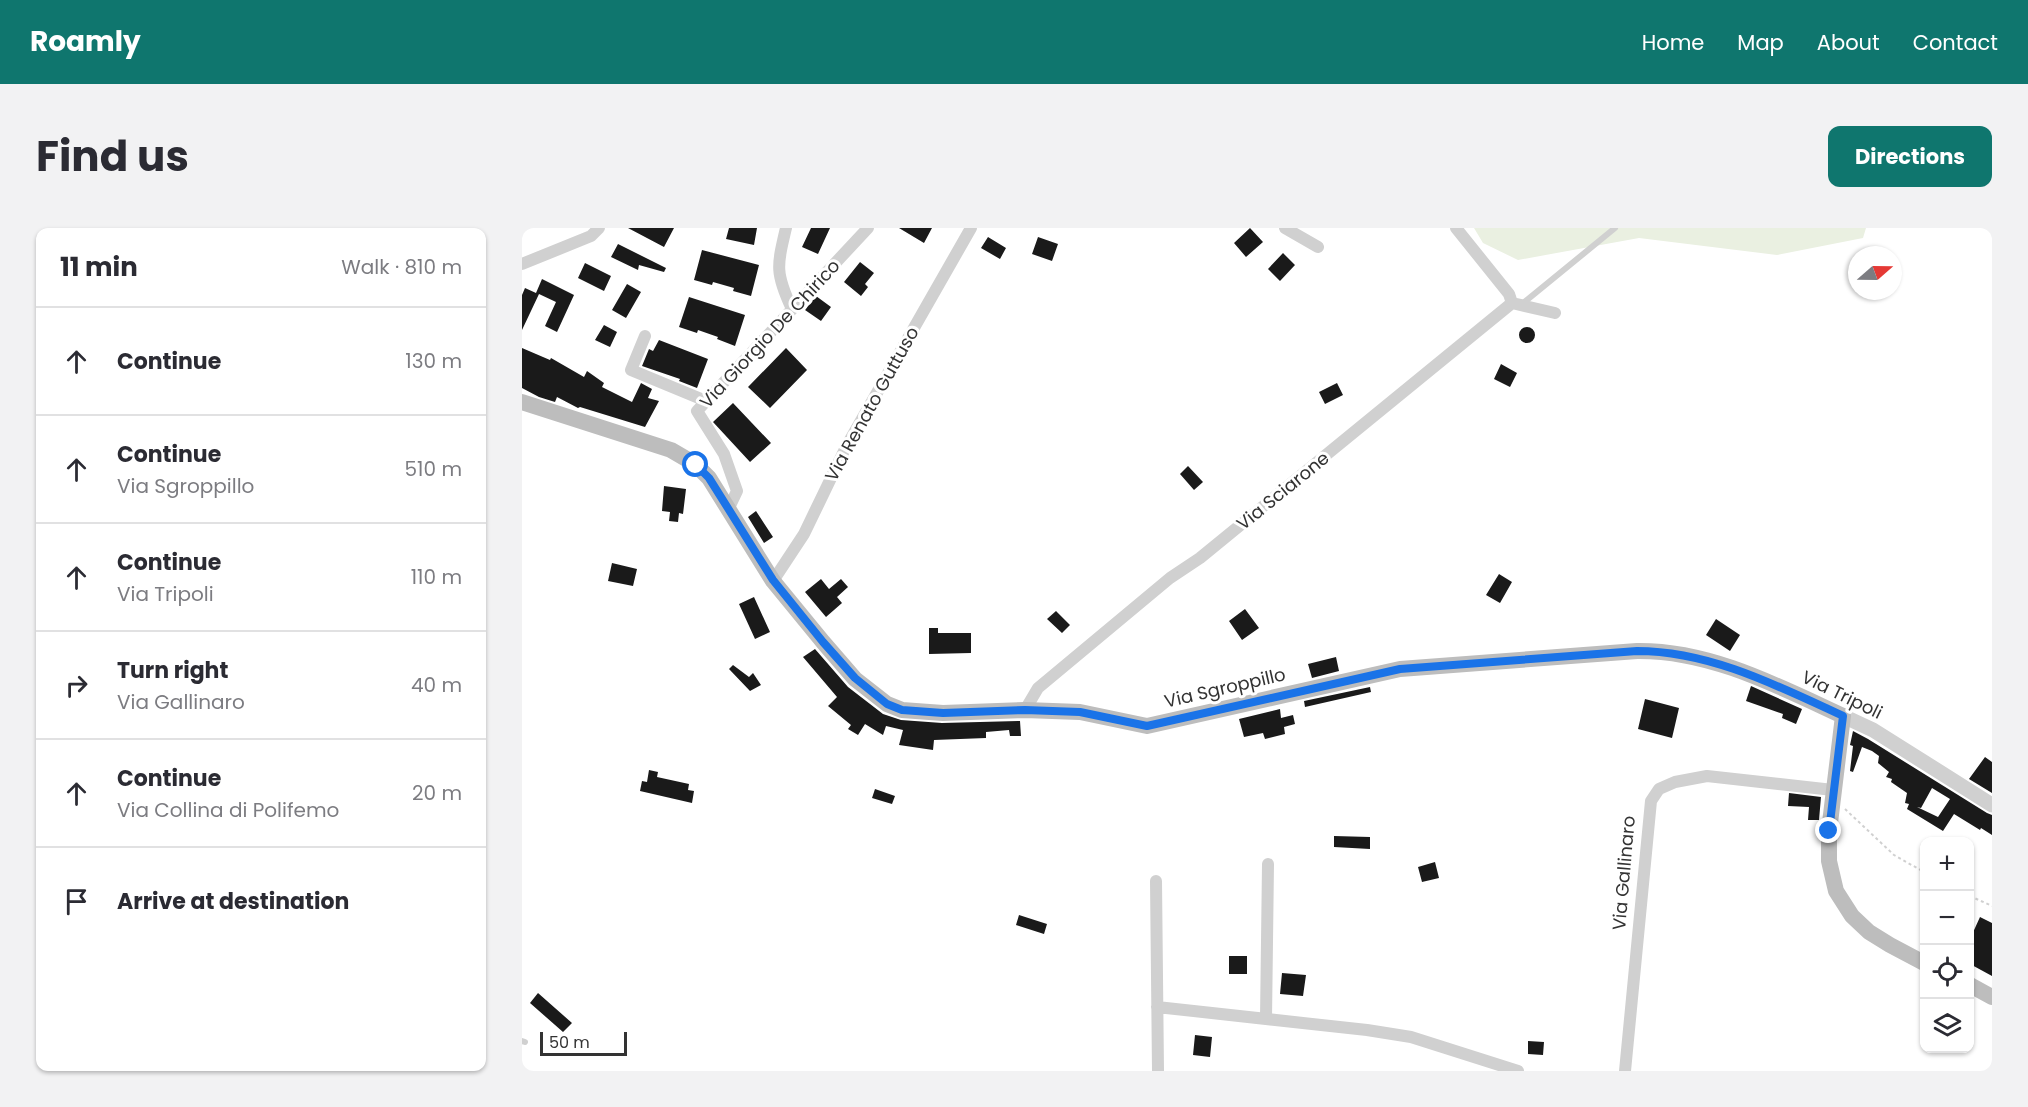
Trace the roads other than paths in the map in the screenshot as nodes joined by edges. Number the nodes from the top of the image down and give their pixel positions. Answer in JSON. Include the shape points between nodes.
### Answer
{"nodes":[{"id":1,"x":599,"y":228,"type":"edge"},
{"id":2,"x":786,"y":228,"type":"edge"},
{"id":3,"x":867,"y":228,"type":"edge"},
{"id":4,"x":971,"y":228,"type":"edge"},
{"id":5,"x":1285,"y":228,"type":"edge"},
{"id":6,"x":1456,"y":228,"type":"edge"},
{"id":7,"x":1615,"y":228,"type":"edge"},
{"id":8,"x":1318,"y":248,"type":"dead end"},
{"id":9,"x":522,"y":264,"type":"edge"},
{"id":10,"x":1516,"y":304,"type":"junction"},
{"id":11,"x":792,"y":309,"type":"junction"},
{"id":12,"x":1555,"y":313,"type":"dead end"},
{"id":13,"x":645,"y":336,"type":"dead end"},
{"id":14,"x":706,"y":401,"type":"junction"},
{"id":15,"x":522,"y":402,"type":"edge"},
{"id":16,"x":728,"y":510,"type":"junction"},
{"id":17,"x":773,"y":580,"type":"junction"},
{"id":18,"x":1661,"y":651,"type":"joint"},
{"id":19,"x":1025,"y":710,"type":"junction"},
{"id":20,"x":1843,"y":716,"type":"junction"},
{"id":21,"x":1832,"y":797,"type":"junction"},
{"id":22,"x":1992,"y":805,"type":"edge"},
{"id":23,"x":1268,"y":864,"type":"dead end"},
{"id":24,"x":1156,"y":881,"type":"dead end"},
{"id":25,"x":1920,"y":961,"type":"edge"},
{"id":26,"x":1974,"y":987,"type":"edge"},
{"id":27,"x":1992,"y":997,"type":"edge"},
{"id":28,"x":1157,"y":1006,"type":"junction"},
{"id":29,"x":1266,"y":1018,"type":"junction"},
{"id":30,"x":1158,"y":1071,"type":"edge"},
{"id":31,"x":1518,"y":1071,"type":"edge"},
{"id":32,"x":1625,"y":1071,"type":"edge"}],
"edges":[{"from":1,"to":9,"type":"street","via":[[591,236]]},
{"from":2,"to":11,"type":"street","via":[[778,263],[781,286]]},
{"from":3,"to":11,"type":"street","name":"Via Giorgio De Chirico"},
{"from":4,"to":17,"type":"street","name":"Via Renato Guttuso","via":[[846,447],[804,534]]},
{"from":5,"to":8,"type":"street"},
{"from":6,"to":10,"type":"street"},
{"from":7,"to":10,"type":"lane"},
{"from":10,"to":12,"type":"street"},
{"from":10,"to":19,"type":"street","name":"Via Sciarone","via":[[1170,578],[1038,688]]},
{"from":11,"to":14,"type":"street","name":"Via Giorgio De Chirico"},
{"from":13,"to":14,"type":"street","via":[[631,370]]},
{"from":14,"to":16,"type":"street","name":"Via Giorgio De Chirico","via":[[697,411],[724,454],[737,491]]},
{"from":15,"to":16,"type":"main road","name":"Via Sgroppillo","via":[[678,454],[709,478]]},
{"from":16,"to":17,"type":"main road","name":"Via Sgroppillo"},
{"from":17,"to":19,"type":"main road","name":"Via Sgroppillo","via":[[855,678],[887,704],[902,710],[943,713]]},
{"from":18,"to":19,"type":"main road","name":"Via Sgroppillo","via":[[1400,669],[1147,726],[1080,712]]},
{"from":18,"to":20,"type":"main road","name":"Via Tripoli","via":[[1716,663]]},
{"from":20,"to":21,"type":"main road"},
{"from":20,"to":22,"type":"street","name":"Via Tripoli","via":[[1873,730]]},
{"from":21,"to":25,"type":"main road","via":[[1830,874],[1840,900],[1869,932]]},
{"from":21,"to":32,"type":"street","name":"Via Gallinaro","via":[[1707,776],[1659,789],[1651,801]]},
{"from":23,"to":29,"type":"street"},
{"from":24,"to":28,"type":"street"},
{"from":26,"to":27,"type":"main road"},
{"from":28,"to":29,"type":"street"},
{"from":28,"to":30,"type":"street"},
{"from":29,"to":31,"type":"street","via":[[1411,1038]]}]}
